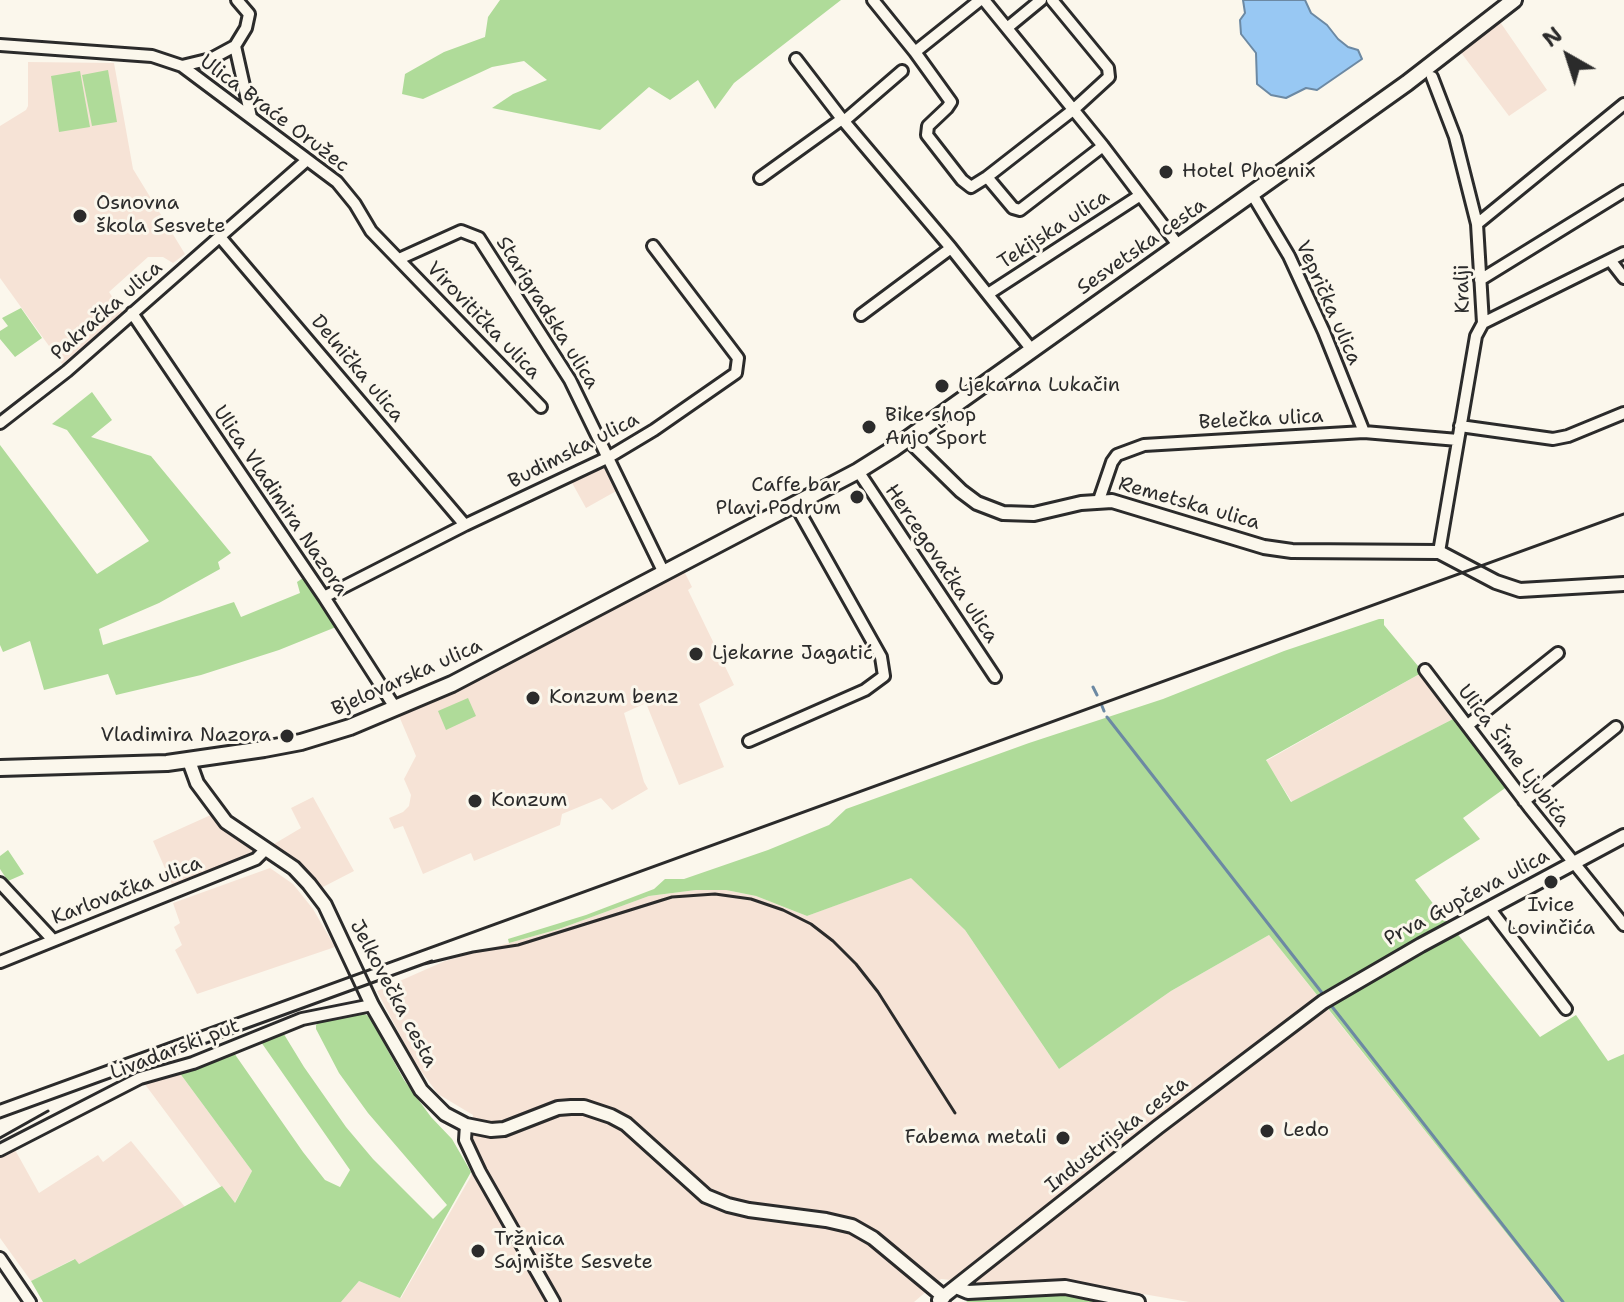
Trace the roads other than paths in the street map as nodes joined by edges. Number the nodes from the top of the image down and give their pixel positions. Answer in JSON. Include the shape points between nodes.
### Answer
{"nodes":[{"id":1,"x":237,"y":0,"type":"edge"},
{"id":2,"x":873,"y":0,"type":"edge"},
{"id":3,"x":982,"y":0,"type":"edge"},
{"id":4,"x":1041,"y":0,"type":"edge"},
{"id":5,"x":1052,"y":0,"type":"edge"},
{"id":6,"x":1514,"y":0,"type":"edge"},
{"id":7,"x":1007,"y":28,"type":"junction"},
{"id":8,"x":0,"y":45,"type":"edge"},
{"id":9,"x":235,"y":46,"type":"junction"},
{"id":10,"x":915,"y":52,"type":"junction"},
{"id":11,"x":796,"y":59,"type":"dead end"},
{"id":12,"x":182,"y":66,"type":"junction"},
{"id":13,"x":902,"y":71,"type":"dead end"},
{"id":14,"x":1432,"y":77,"type":"dead end"},
{"id":15,"x":1624,"y":104,"type":"edge"},
{"id":16,"x":1073,"y":110,"type":"junction"},
{"id":17,"x":251,"y":117,"type":"junction"},
{"id":18,"x":843,"y":120,"type":"junction"},
{"id":19,"x":1103,"y":146,"type":"junction"},
{"id":20,"x":307,"y":160,"type":"junction"},
{"id":21,"x":987,"y":177,"type":"junction"},
{"id":22,"x":760,"y":178,"type":"dead end"},
{"id":23,"x":1624,"y":191,"type":"edge"},
{"id":24,"x":1252,"y":194,"type":"junction"},
{"id":25,"x":1139,"y":196,"type":"junction"},
{"id":26,"x":1477,"y":224,"type":"junction"},
{"id":27,"x":220,"y":237,"type":"junction"},
{"id":28,"x":1178,"y":245,"type":"junction"},
{"id":29,"x":653,"y":246,"type":"dead end"},
{"id":30,"x":951,"y":248,"type":"junction"},
{"id":31,"x":1624,"y":253,"type":"edge"},
{"id":32,"x":399,"y":259,"type":"junction"},
{"id":33,"x":1610,"y":260,"type":"junction"},
{"id":34,"x":1624,"y":278,"type":"edge"},
{"id":35,"x":1480,"y":280,"type":"junction"},
{"id":36,"x":988,"y":294,"type":"junction"},
{"id":37,"x":132,"y":313,"type":"junction"},
{"id":38,"x":861,"y":315,"type":"dead end"},
{"id":39,"x":1483,"y":323,"type":"junction"},
{"id":40,"x":1032,"y":350,"type":"junction"},
{"id":41,"x":541,"y":407,"type":"dead end"},
{"id":42,"x":1624,"y":413,"type":"edge"},
{"id":43,"x":2,"y":418,"type":"edge"},
{"id":44,"x":1460,"y":426,"type":"junction"},
{"id":45,"x":1364,"y":432,"type":"junction"},
{"id":46,"x":908,"y":439,"type":"junction"},
{"id":47,"x":1458,"y":440,"type":"junction"},
{"id":48,"x":609,"y":457,"type":"junction"},
{"id":49,"x":858,"y":471,"type":"junction"},
{"id":50,"x":1099,"y":500,"type":"junction"},
{"id":51,"x":795,"y":504,"type":"junction"},
{"id":52,"x":465,"y":525,"type":"junction"},
{"id":53,"x":1439,"y":552,"type":"junction"},
{"id":54,"x":661,"y":568,"type":"junction"},
{"id":55,"x":1624,"y":584,"type":"edge"},
{"id":56,"x":324,"y":597,"type":"junction"},
{"id":57,"x":1558,"y":653,"type":"dead end"},
{"id":58,"x":1425,"y":670,"type":"dead end"},
{"id":59,"x":995,"y":677,"type":"dead end"},
{"id":60,"x":396,"y":709,"type":"junction"},
{"id":61,"x":1468,"y":725,"type":"junction"},
{"id":62,"x":1616,"y":727,"type":"dead end"},
{"id":63,"x":749,"y":741,"type":"dead end"},
{"id":64,"x":189,"y":761,"type":"junction"},
{"id":65,"x":0,"y":768,"type":"edge"},
{"id":66,"x":1524,"y":801,"type":"junction"},
{"id":67,"x":1624,"y":836,"type":"edge"},
{"id":68,"x":265,"y":850,"type":"junction"},
{"id":69,"x":1574,"y":863,"type":"junction"},
{"id":70,"x":0,"y":883,"type":"edge"},
{"id":71,"x":1490,"y":909,"type":"junction"},
{"id":72,"x":1624,"y":925,"type":"edge"},
{"id":73,"x":53,"y":940,"type":"junction"},
{"id":74,"x":0,"y":962,"type":"edge"},
{"id":75,"x":1327,"y":999,"type":"joint"},
{"id":76,"x":372,"y":1005,"type":"junction"},
{"id":77,"x":1566,"y":1009,"type":"dead end"},
{"id":78,"x":466,"y":1125,"type":"junction"},
{"id":79,"x":0,"y":1150,"type":"edge"},
{"id":80,"x":0,"y":1258,"type":"edge"},
{"id":81,"x":956,"y":1287,"type":"junction"},
{"id":82,"x":940,"y":1299,"type":"edge"},
{"id":83,"x":30,"y":1302,"type":"edge"},
{"id":84,"x":554,"y":1302,"type":"edge"},
{"id":85,"x":1138,"y":1302,"type":"edge"}],
"edges":[{"from":1,"to":9,"type":"street","via":[[249,14]]},
{"from":2,"to":10,"type":"street"},
{"from":3,"to":7,"type":"street"},
{"from":3,"to":10,"type":"street"},
{"from":4,"to":7,"type":"street"},
{"from":5,"to":16,"type":"street","via":[[1110,72],[1106,82]]},
{"from":6,"to":24,"type":"main road","name":"Sesvetska cesta"},
{"from":7,"to":16,"type":"street"},
{"from":8,"to":12,"type":"street","name":"Ulica Braće Oružec","via":[[152,56]]},
{"from":9,"to":12,"type":"street"},
{"from":9,"to":17,"type":"street"},
{"from":10,"to":21,"type":"street","via":[[951,102],[928,126],[927,135],[968,186]]},
{"from":11,"to":18,"type":"street","name":"Tekijska ulica"},
{"from":12,"to":17,"type":"street","name":"Ulica Braće Oružec"},
{"from":13,"to":18,"type":"street"},
{"from":14,"to":26,"type":"street","name":"Kralji","via":[[1455,137]]},
{"from":15,"to":26,"type":"street"},
{"from":16,"to":19,"type":"street"},
{"from":16,"to":21,"type":"street"},
{"from":17,"to":20,"type":"street","name":"Ulica Braće Oružec"},
{"from":18,"to":22,"type":"street"},
{"from":18,"to":30,"type":"street","name":"Tekijska ulica"},
{"from":19,"to":21,"type":"street","via":[[1020,210]]},
{"from":19,"to":25,"type":"street"},
{"from":20,"to":27,"type":"street","name":"Pakračka ulica"},
{"from":20,"to":32,"type":"street","name":"Ulica Braće Oružec","via":[[337,182],[371,231]]},
{"from":23,"to":35,"type":"street"},
{"from":24,"to":28,"type":"main road","name":"Sesvetska cesta"},
{"from":24,"to":45,"type":"street","name":"Veprička ulica","via":[[1289,256]]},
{"from":25,"to":28,"type":"street"},
{"from":25,"to":36,"type":"street","name":"Tekijska ulica"},
{"from":26,"to":35,"type":"street","name":"Kralji"},
{"from":27,"to":37,"type":"street","name":"Pakračka ulica"},
{"from":27,"to":52,"type":"street","name":"Delnička ulica"},
{"from":28,"to":40,"type":"main road","name":"Sesvetska cesta"},
{"from":29,"to":48,"type":"street","name":"Budimska ulica","via":[[738,358],[738,370]]},
{"from":30,"to":36,"type":"street","name":"Tekijska ulica"},
{"from":30,"to":38,"type":"street"},
{"from":31,"to":33,"type":"street"},
{"from":32,"to":41,"type":"street","name":"Virovitička ulica"},
{"from":32,"to":48,"type":"street","name":"Starigradska ulica","via":[[461,231],[479,238],[570,380]]},
{"from":33,"to":34,"type":"street"},
{"from":33,"to":39,"type":"street"},
{"from":35,"to":39,"type":"street","name":"Kralji"},
{"from":36,"to":40,"type":"street","name":"Tekijska ulica"},
{"from":37,"to":43,"type":"street","name":"Pakračka ulica","via":[[67,371]]},
{"from":37,"to":56,"type":"street","name":"Ulica Vladimira Nazora"},
{"from":39,"to":44,"type":"street","name":"Kralji"},
{"from":40,"to":46,"type":"main road","name":"Sesvetska cesta"},
{"from":42,"to":44,"type":"street","via":[[1553,439]]},
{"from":44,"to":47,"type":"street","name":"Kralji"},
{"from":45,"to":47,"type":"street","name":"Belečka ulica"},
{"from":45,"to":50,"type":"street","name":"Belečka ulica","via":[[1144,445],[1117,455]]},
{"from":46,"to":49,"type":"main road","name":"Bjelovarska ulica"},
{"from":46,"to":50,"type":"street","name":"Remetska ulica","via":[[961,491],[990,510],[1034,514]]},
{"from":47,"to":53,"type":"street","name":"Kralji"},
{"from":48,"to":52,"type":"street","name":"Budimska ulica"},
{"from":48,"to":54,"type":"street","name":"Starigradska ulica"},
{"from":49,"to":51,"type":"main road","name":"Bjelovarska ulica"},
{"from":49,"to":59,"type":"street","name":"Hercegovačka ulica"},
{"from":50,"to":53,"type":"street","name":"Remetska ulica","via":[[1264,547]]},
{"from":51,"to":54,"type":"main road","name":"Bjelovarska ulica"},
{"from":51,"to":63,"type":"street","via":[[881,657],[884,676],[865,690]]},
{"from":52,"to":56,"type":"street","name":"Budimska ulica"},
{"from":53,"to":55,"type":"street","via":[[1520,590]]},
{"from":54,"to":60,"type":"main road","name":"Bjelovarska ulica","via":[[486,667]]},
{"from":56,"to":60,"type":"street","name":"Ulica Vladimira Nazora"},
{"from":57,"to":61,"type":"street"},
{"from":58,"to":61,"type":"street","name":"Ulica Šime Ljubića"},
{"from":60,"to":64,"type":"main road","name":"Bjelovarska ulica","via":[[301,742]]},
{"from":61,"to":66,"type":"street","name":"Ulica Šime Ljubića"},
{"from":62,"to":66,"type":"street"},
{"from":64,"to":65,"type":"main road","name":"Bjelovarska ulica"},
{"from":64,"to":68,"type":"street","name":"Jelkovečka cesta","via":[[216,810]]},
{"from":66,"to":69,"type":"street","name":"Ulica Šime Ljubića"},
{"from":67,"to":69,"type":"street","name":"Prva Gupčeva ulica"},
{"from":68,"to":73,"type":"street","name":"Karlovačka ulica","via":[[256,859]]},
{"from":68,"to":76,"type":"street","name":"Jelkovečka cesta","via":[[294,868],[325,905]]},
{"from":69,"to":71,"type":"street","name":"Prva Gupčeva ulica"},
{"from":69,"to":72,"type":"street","name":"Ulica Šime Ljubića"},
{"from":70,"to":73,"type":"street"},
{"from":71,"to":75,"type":"street","name":"Prva Gupčeva ulica"},
{"from":71,"to":77,"type":"street"},
{"from":73,"to":74,"type":"street","name":"Karlovačka ulica"},
{"from":75,"to":81,"type":"street","name":"Industrijska cesta"},
{"from":76,"to":78,"type":"street","name":"Jelkovečka cesta","via":[[421,1090],[445,1114]]},
{"from":76,"to":79,"type":"street","name":"Livadarski put","via":[[302,1019],[193,1063],[140,1078]]},
{"from":78,"to":82,"type":"street","name":"Jelkovečka cesta","via":[[504,1129],[571,1107],[611,1116],[706,1196],[728,1205],[852,1226],[873,1238]]},
{"from":78,"to":84,"type":"street","via":[[465,1140],[480,1172]]},
{"from":80,"to":83,"type":"street"},
{"from":81,"to":82,"type":"street","name":"Industrijska cesta"},
{"from":81,"to":85,"type":"street","via":[[968,1292],[1065,1287]]}]}
